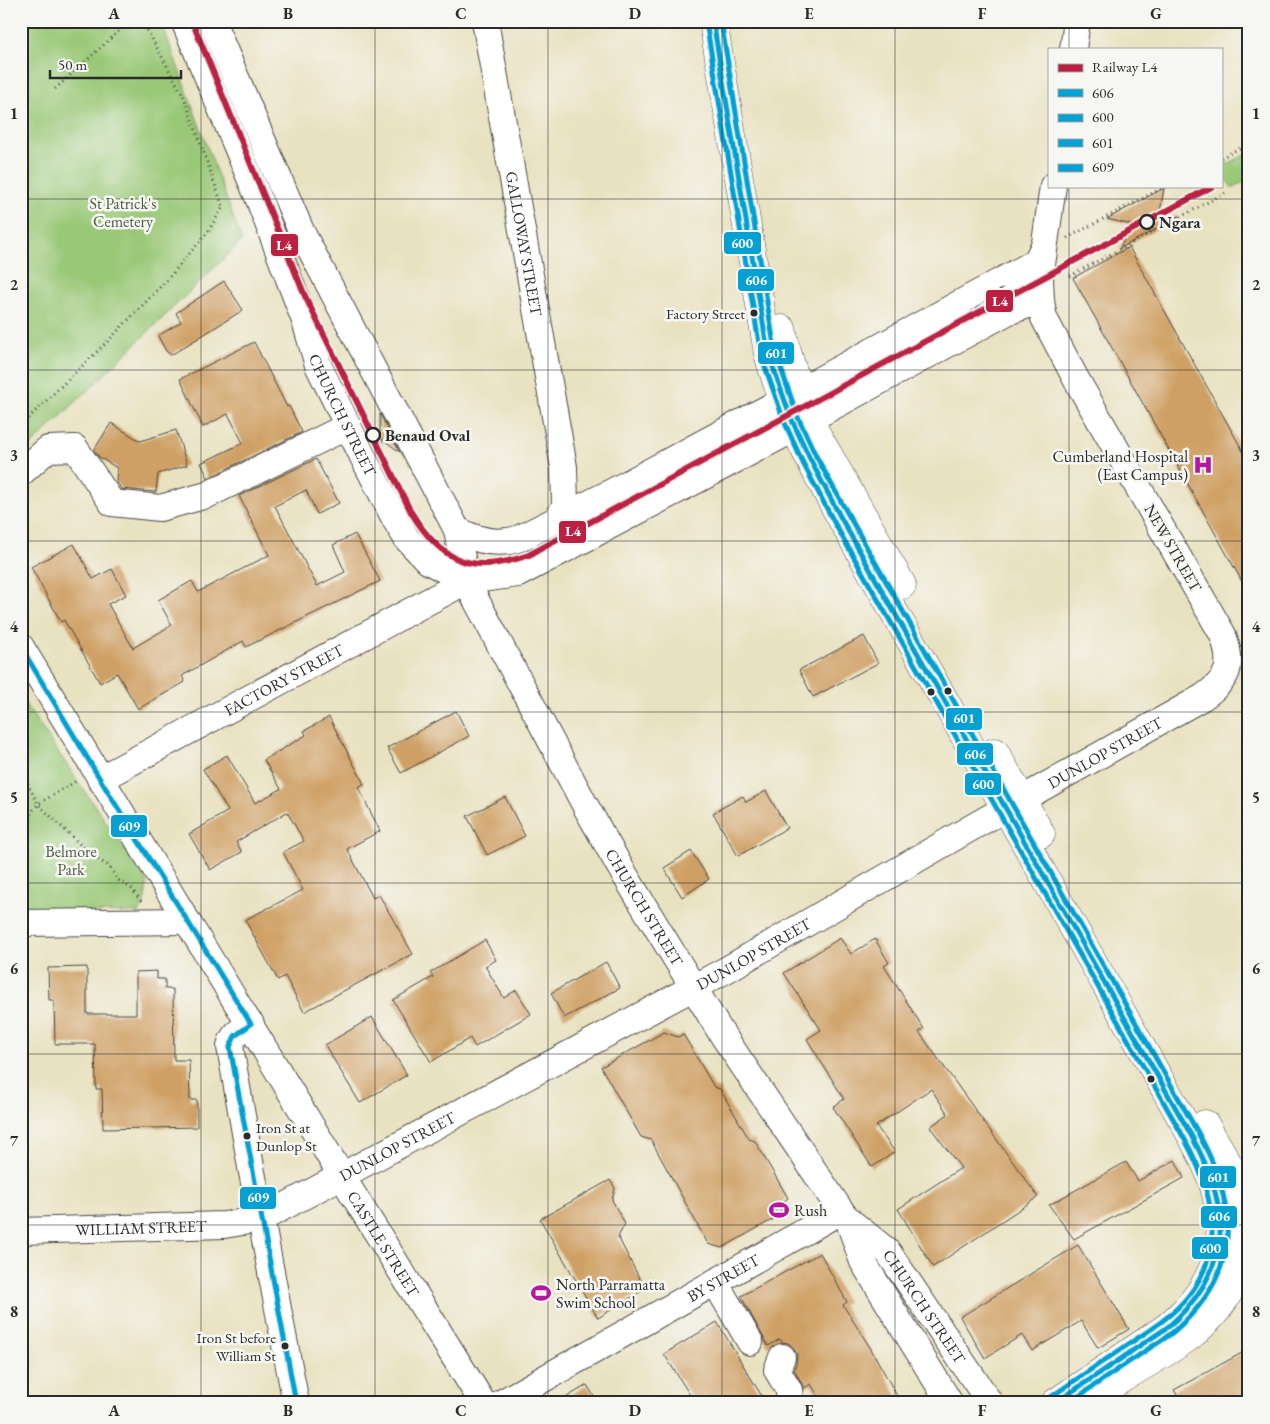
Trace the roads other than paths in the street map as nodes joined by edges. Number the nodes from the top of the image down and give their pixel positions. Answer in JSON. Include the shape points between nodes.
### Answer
{"nodes":[{"id":1,"x":184,"y":21,"type":"edge"},
{"id":2,"x":212,"y":21,"type":"edge"},
{"id":3,"x":486,"y":21,"type":"edge"},
{"id":4,"x":714,"y":21,"type":"edge"},
{"id":5,"x":732,"y":21,"type":"edge"},
{"id":6,"x":1077,"y":21,"type":"edge"},
{"id":7,"x":1073,"y":48,"type":"edge"},
{"id":8,"x":1053,"y":188,"type":"edge"},
{"id":9,"x":1052,"y":244,"type":"junction"},
{"id":10,"x":1041,"y":301,"type":"junction"},
{"id":11,"x":791,"y":396,"type":"junction"},
{"id":12,"x":802,"y":424,"type":"junction"},
{"id":13,"x":348,"y":426,"type":"junction"},
{"id":14,"x":564,"y":467,"type":"junction"},
{"id":15,"x":21,"y":473,"type":"edge"},
{"id":16,"x":608,"y":494,"type":"junction"},
{"id":17,"x":555,"y":521,"type":"junction"},
{"id":18,"x":457,"y":530,"type":"junction"},
{"id":19,"x":493,"y":542,"type":"junction"},
{"id":20,"x":466,"y":581,"type":"junction"},
{"id":21,"x":21,"y":647,"type":"edge"},
{"id":22,"x":1228,"y":665,"type":"joint"},
{"id":23,"x":100,"y":779,"type":"junction"},
{"id":24,"x":1013,"y":804,"type":"junction"},
{"id":25,"x":187,"y":921,"type":"junction"},
{"id":26,"x":21,"y":923,"type":"edge"},
{"id":27,"x":694,"y":987,"type":"junction"},
{"id":28,"x":251,"y":1024,"type":"junction"},
{"id":29,"x":341,"y":1175,"type":"junction"},
{"id":30,"x":844,"y":1215,"type":"junction"},
{"id":31,"x":261,"y":1219,"type":"junction"},
{"id":32,"x":21,"y":1231,"type":"edge"},
{"id":33,"x":1231,"y":1280,"type":"edge"},
{"id":34,"x":715,"y":1282,"type":"junction"},
{"id":35,"x":750,"y":1342,"type":"dead end"},
{"id":36,"x":782,"y":1357,"type":"dead end"},
{"id":37,"x":296,"y":1403,"type":"edge"},
{"id":38,"x":483,"y":1403,"type":"edge"},
{"id":39,"x":501,"y":1403,"type":"edge"},
{"id":40,"x":790,"y":1403,"type":"edge"},
{"id":41,"x":950,"y":1403,"type":"edge"},
{"id":42,"x":990,"y":1403,"type":"edge"},
{"id":43,"x":1055,"y":1403,"type":"edge"},
{"id":44,"x":1089,"y":1403,"type":"edge"}],
"edges":[{"from":1,"to":13,"type":"street","name":"CHURCH STREET","via":[[269,224],[306,321],[318,365]]},
{"from":2,"to":18,"type":"street","name":"CHURCH STREET","via":[[301,231]]},
{"from":3,"to":14,"type":"street","name":"GALLOWAY STREET"},
{"from":4,"to":11,"type":"main road","via":[[768,353],[775,379]]},
{"from":5,"to":11,"type":"main road","via":[[786,348]]},
{"from":6,"to":7,"type":"street"},
{"from":8,"to":9,"type":"street","name":"NEW STREET"},
{"from":9,"to":10,"type":"street","name":"NEW STREET","via":[[1040,279]]},
{"from":9,"to":11,"type":"street","via":[[1032,264]]},
{"from":10,"to":12,"type":"street","name":"FACTORY STREET","via":[[1007,312]]},
{"from":10,"to":22,"type":"street","name":"NEW STREET","via":[[1044,318],[1061,352],[1223,636]]},
{"from":11,"to":12,"type":"main road"},
{"from":11,"to":16,"type":"street"},
{"from":12,"to":20,"type":"street","name":"FACTORY STREET","via":[[518,574]]},
{"from":12,"to":24,"type":"main road","via":[[805,453],[842,520]]},
{"from":13,"to":15,"type":"street","via":[[207,495],[160,508],[112,503],[75,448],[48,449]]},
{"from":13,"to":20,"type":"street","name":"CHURCH STREET","via":[[404,535],[428,561]]},
{"from":14,"to":16,"type":"street","via":[[587,490]]},
{"from":14,"to":17,"type":"street","name":"GALLOWAY STREET","via":[[565,504]]},
{"from":16,"to":17,"type":"street"},
{"from":17,"to":19,"type":"street","via":[[515,540]]},
{"from":18,"to":19,"type":"street"},
{"from":18,"to":20,"type":"street","name":"CHURCH STREET"},
{"from":19,"to":20,"type":"street","via":[[487,546]]},
{"from":20,"to":23,"type":"street","name":"FACTORY STREET"},
{"from":20,"to":27,"type":"street","name":"CHURCH STREET","via":[[624,875]]},
{"from":21,"to":23,"type":"street","name":"CASTLE STREET"},
{"from":22,"to":24,"type":"street","name":"DUNLOP STREET","via":[[1225,678],[1203,697]]},
{"from":23,"to":25,"type":"street","name":"CASTLE STREET"},
{"from":24,"to":27,"type":"street","name":"DUNLOP STREET"},
{"from":24,"to":33,"type":"main road","via":[[1204,1160],[1218,1198],[1221,1226],[1216,1262]]},
{"from":25,"to":26,"type":"street"},
{"from":25,"to":28,"type":"street","name":"CASTLE STREET"},
{"from":27,"to":29,"type":"street","name":"DUNLOP STREET"},
{"from":27,"to":30,"type":"street","name":"CHURCH STREET"},
{"from":28,"to":29,"type":"street","name":"CASTLE STREET"},
{"from":28,"to":31,"type":"street","via":[[236,1034],[230,1047]]},
{"from":29,"to":31,"type":"street","name":"DUNLOP STREET"},
{"from":29,"to":38,"type":"street","name":"CASTLE STREET"},
{"from":30,"to":34,"type":"street","name":"BY STREET"},
{"from":30,"to":41,"type":"street","name":"CHURCH STREET","via":[[863,1262]]},
{"from":30,"to":42,"type":"street","name":"CHURCH STREET","via":[[888,1252]]},
{"from":31,"to":32,"type":"street","name":"WILLIAM STREET","via":[[224,1225]]},
{"from":31,"to":37,"type":"street"},
{"from":33,"to":43,"type":"main road","via":[[1200,1295],[1168,1327]]},
{"from":33,"to":44,"type":"main road","via":[[1213,1315],[1190,1336],[1122,1378]]},
{"from":34,"to":35,"type":"street"},
{"from":34,"to":39,"type":"street","name":"BY STREET"},
{"from":36,"to":40,"type":"street","via":[[777,1370],[789,1390]]}]}
